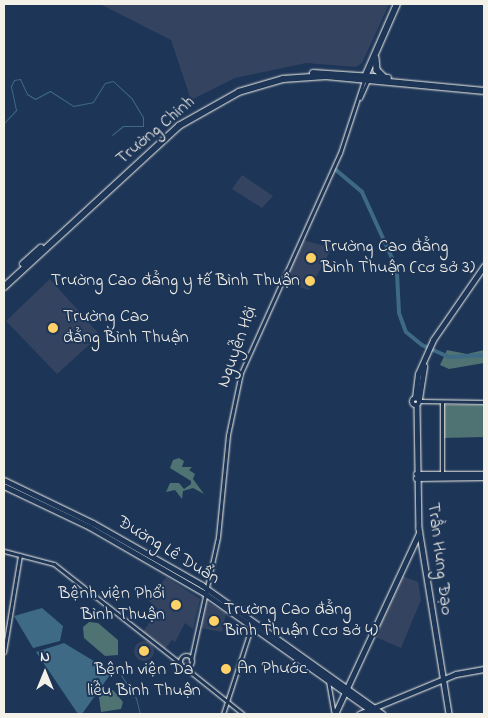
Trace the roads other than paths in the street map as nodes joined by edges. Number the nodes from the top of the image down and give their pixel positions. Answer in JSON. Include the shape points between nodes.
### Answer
{"nodes":[{"id":1,"x":397,"y":4,"type":"edge"},
{"id":2,"x":375,"y":56,"type":"junction"},
{"id":3,"x":349,"y":75,"type":"junction"},
{"id":4,"x":367,"y":77,"type":"junction"},
{"id":5,"x":390,"y":79,"type":"junction"},
{"id":6,"x":379,"y":81,"type":"junction"},
{"id":7,"x":365,"y":89,"type":"junction"},
{"id":8,"x":484,"y":90,"type":"edge"},
{"id":9,"x":360,"y":93,"type":"junction"},
{"id":10,"x":359,"y":98,"type":"junction"},
{"id":11,"x":141,"y":158,"type":"junction"},
{"id":12,"x":484,"y":266,"type":"edge"},
{"id":13,"x":4,"y":282,"type":"edge"},
{"id":14,"x":4,"y":287,"type":"edge"},
{"id":15,"x":418,"y":400,"type":"junction"},
{"id":16,"x":442,"y":402,"type":"junction"},
{"id":17,"x":484,"y":402,"type":"edge"},
{"id":18,"x":484,"y":475,"type":"edge"},
{"id":19,"x":416,"y":476,"type":"junction"},
{"id":20,"x":442,"y":476,"type":"junction"},
{"id":21,"x":4,"y":480,"type":"edge"},
{"id":22,"x":4,"y":486,"type":"edge"},
{"id":23,"x":91,"y":525,"type":"junction"},
{"id":24,"x":419,"y":534,"type":"junction"},
{"id":25,"x":4,"y":551,"type":"edge"},
{"id":26,"x":20,"y":555,"type":"junction"},
{"id":27,"x":152,"y":557,"type":"junction"},
{"id":28,"x":150,"y":562,"type":"junction"},
{"id":29,"x":206,"y":592,"type":"junction"},
{"id":30,"x":253,"y":623,"type":"junction"},
{"id":31,"x":4,"y":652,"type":"edge"},
{"id":32,"x":194,"y":652,"type":"junction"},
{"id":33,"x":184,"y":656,"type":"junction"},
{"id":34,"x":174,"y":659,"type":"junction"},
{"id":35,"x":191,"y":662,"type":"junction"},
{"id":36,"x":182,"y":665,"type":"junction"},
{"id":37,"x":484,"y":669,"type":"edge"},
{"id":38,"x":192,"y":673,"type":"junction"},
{"id":39,"x":443,"y":680,"type":"junction"},
{"id":40,"x":328,"y":681,"type":"junction"},
{"id":41,"x":345,"y":690,"type":"junction"},
{"id":42,"x":227,"y":701,"type":"junction"},
{"id":43,"x":372,"y":709,"type":"junction"},
{"id":44,"x":222,"y":714,"type":"edge"},
{"id":45,"x":243,"y":714,"type":"edge"},
{"id":46,"x":334,"y":714,"type":"edge"},
{"id":47,"x":358,"y":714,"type":"edge"},
{"id":48,"x":376,"y":714,"type":"edge"},
{"id":49,"x":383,"y":714,"type":"edge"},
{"id":50,"x":449,"y":714,"type":"edge"}],
"edges":[{"from":1,"to":2,"type":"highway","name":"Nguyễn Hội"},
{"from":2,"to":3,"type":"highway","via":[[364,71]]},
{"from":2,"to":4,"type":"highway","name":"Nguyễn Hội"},
{"from":2,"to":5,"type":"highway","via":[[378,73]]},
{"from":3,"to":4,"type":"highway","name":"Trường Chinh"},
{"from":3,"to":9,"type":"street","via":[[359,84]]},
{"from":3,"to":11,"type":"highway","name":"Trường Chinh","via":[[283,76],[238,89],[192,113]]},
{"from":4,"to":5,"type":"highway","name":"Trường Chinh"},
{"from":4,"to":6,"type":"highway","name":"Trường Chinh"},
{"from":4,"to":7,"type":"street","name":"Nguyễn Hội"},
{"from":4,"to":9,"type":"street","name":"Nguyễn Hội"},
{"from":5,"to":8,"type":"highway","name":"Trường Chinh"},
{"from":6,"to":7,"type":"street"},
{"from":6,"to":8,"type":"highway","name":"Trường Chinh"},
{"from":7,"to":10,"type":"street","name":"Nguyễn Hội"},
{"from":9,"to":10,"type":"street","name":"Nguyễn Hội"},
{"from":10,"to":29,"type":"street","name":"Nguyễn Hội","via":[[331,172],[258,328],[241,373]]},
{"from":11,"to":13,"type":"highway","name":"Trường Chinh"},
{"from":11,"to":14,"type":"highway","name":"Trường Chinh"},
{"from":12,"to":15,"type":"main road","via":[[434,340],[421,374]]},
{"from":15,"to":16,"type":"street"},
{"from":15,"to":19,"type":"main road","name":"Trần Hưng Đạo","via":[[412,402],[417,406]]},
{"from":16,"to":17,"type":"street"},
{"from":16,"to":20,"type":"street"},
{"from":18,"to":20,"type":"main road"},
{"from":19,"to":20,"type":"main road"},
{"from":19,"to":24,"type":"main road","name":"Trần Hưng Đạo"},
{"from":21,"to":23,"type":"main road","name":"Đường Lê Duẩn"},
{"from":22,"to":23,"type":"main road","name":"Đường Lê Duẩn"},
{"from":23,"to":27,"type":"main road","name":"Đường Lê Duẩn"},
{"from":23,"to":28,"type":"main road","name":"Đường Lê Duẩn"},
{"from":24,"to":39,"type":"main road","name":"Trần Hưng Đạo"},
{"from":24,"to":41,"type":"main road"},
{"from":25,"to":26,"type":"street"},
{"from":26,"to":31,"type":"street"},
{"from":26,"to":34,"type":"street","via":[[56,566]]},
{"from":27,"to":28,"type":"main road"},
{"from":27,"to":29,"type":"main road","name":"Đường Lê Duẩn"},
{"from":28,"to":29,"type":"main road","name":"Đường Lê Duẩn"},
{"from":29,"to":30,"type":"main road","name":"Đường Lê Duẩn"},
{"from":29,"to":32,"type":"street","name":"Nguyễn Hội"},
{"from":30,"to":40,"type":"main road","name":"Đường Lê Duẩn"},
{"from":30,"to":41,"type":"main road","name":"Đường Lê Duẩn"},
{"from":30,"to":42,"type":"street"},
{"from":32,"to":33,"type":"street"},
{"from":32,"to":35,"type":"street","name":"Nguyễn Hội"},
{"from":33,"to":34,"type":"street"},
{"from":33,"to":35,"type":"street"},
{"from":33,"to":36,"type":"street"},
{"from":34,"to":36,"type":"street"},
{"from":35,"to":36,"type":"street"},
{"from":35,"to":38,"type":"street"},
{"from":36,"to":38,"type":"street"},
{"from":37,"to":39,"type":"main road"},
{"from":38,"to":42,"type":"street"},
{"from":39,"to":43,"type":"main road"},
{"from":39,"to":50,"type":"main road","name":"Trần Hưng Đạo"},
{"from":40,"to":41,"type":"main road","name":"Đường Lê Duẩn"},
{"from":40,"to":46,"type":"street"},
{"from":41,"to":43,"type":"main road","name":"Đường Lê Duẩn"},
{"from":41,"to":46,"type":"main road"},
{"from":42,"to":44,"type":"street"},
{"from":42,"to":45,"type":"street"},
{"from":43,"to":47,"type":"main road"},
{"from":43,"to":48,"type":"main road","name":"Đường Lê Duẩn"},
{"from":43,"to":49,"type":"main road","name":"Đường Lê Duẩn"}]}
